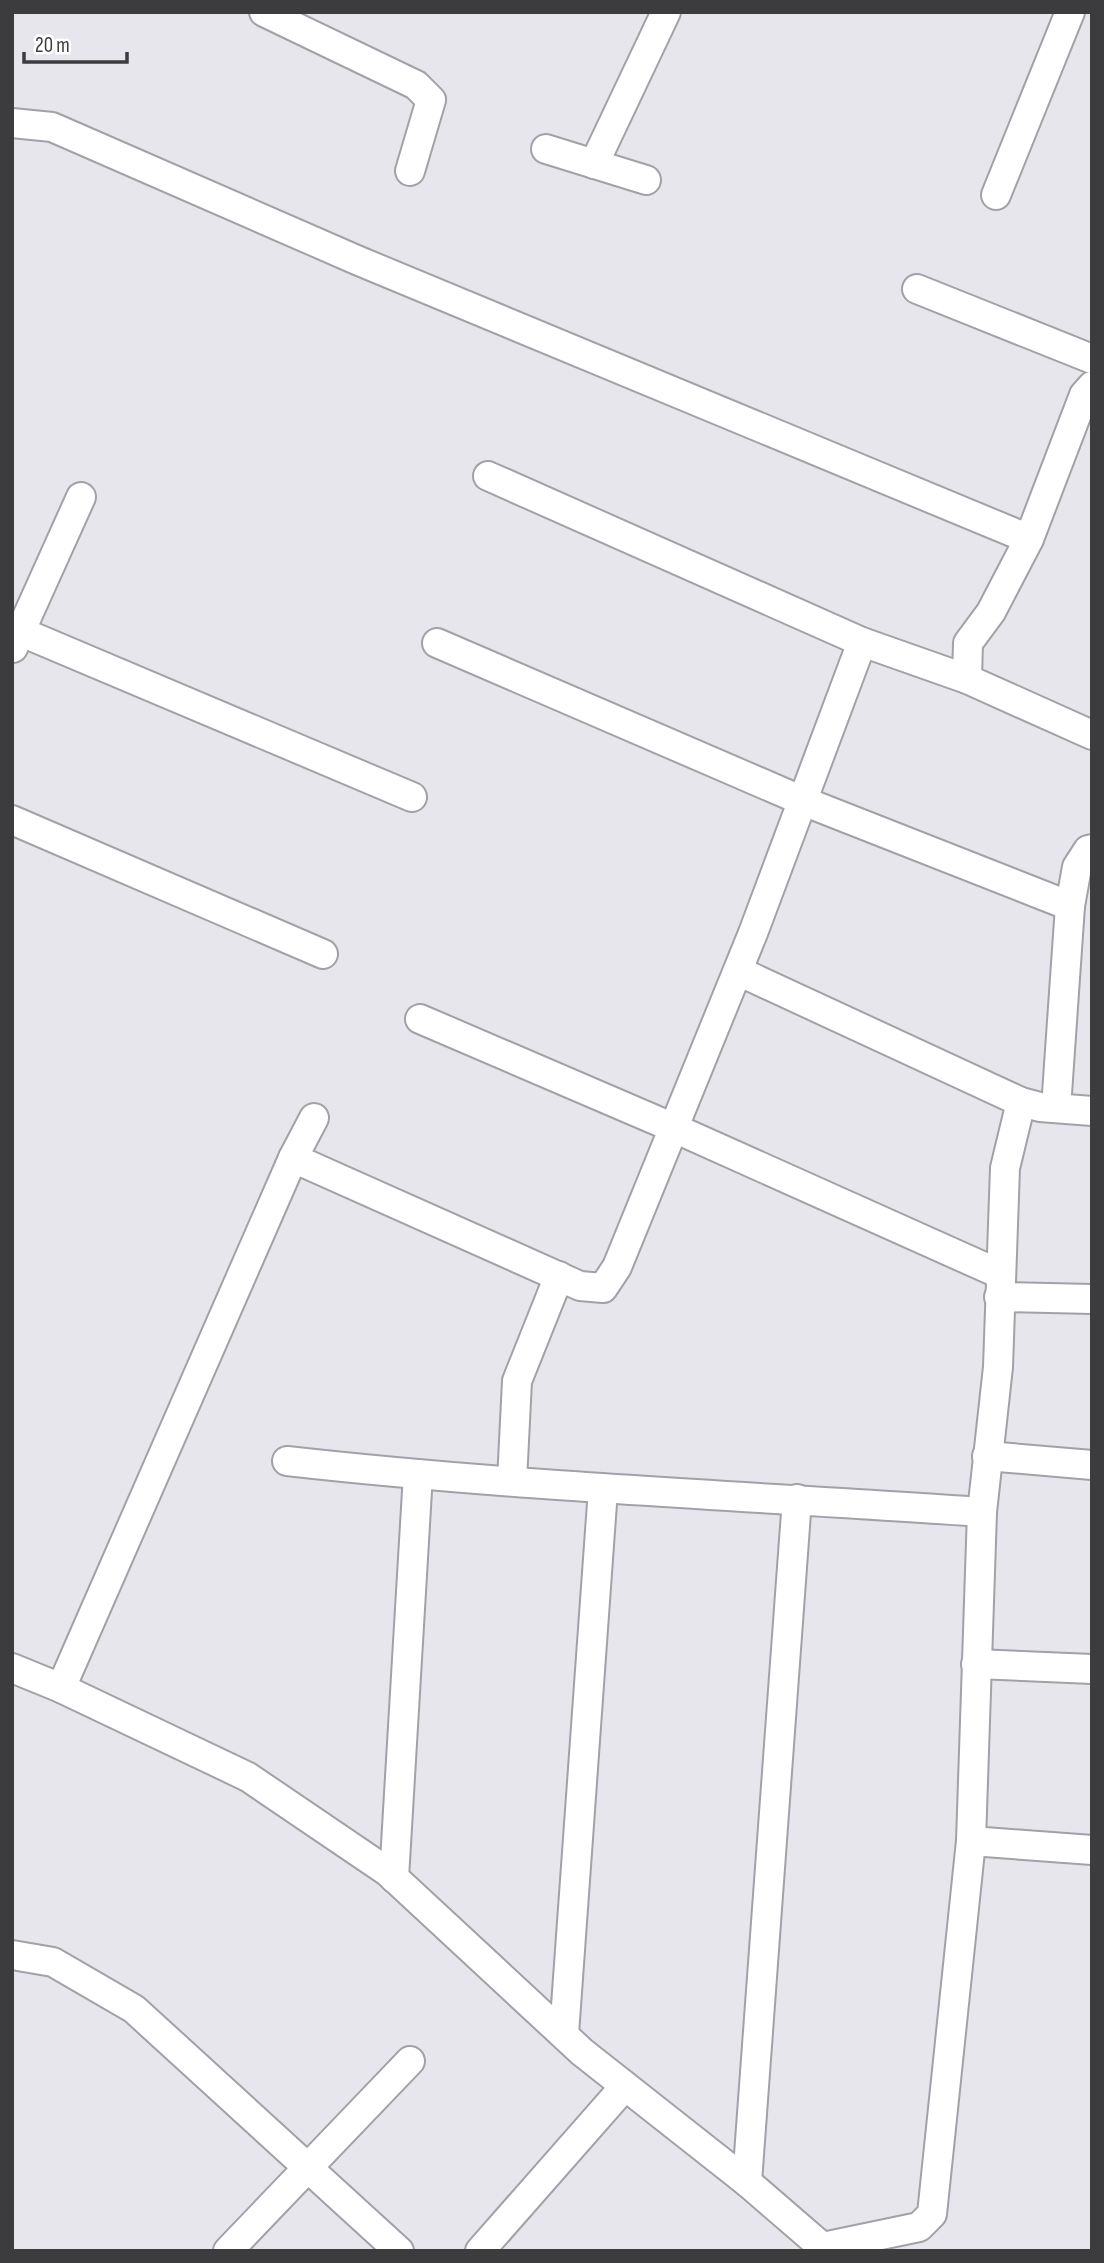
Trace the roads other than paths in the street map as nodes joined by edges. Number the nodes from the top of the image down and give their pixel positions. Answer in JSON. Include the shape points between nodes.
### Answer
{"nodes":[{"id":1,"x":264,"y":12,"type":"edge"},
{"id":2,"x":666,"y":12,"type":"edge"},
{"id":3,"x":1070,"y":12,"type":"edge"},
{"id":4,"x":12,"y":123,"type":"edge"},
{"id":5,"x":546,"y":149,"type":"dead end"},
{"id":6,"x":594,"y":164,"type":"junction"},
{"id":7,"x":410,"y":171,"type":"dead end"},
{"id":8,"x":646,"y":180,"type":"dead end"},
{"id":9,"x":996,"y":195,"type":"dead end"},
{"id":10,"x":917,"y":289,"type":"dead end"},
{"id":11,"x":1092,"y":359,"type":"edge"},
{"id":12,"x":1092,"y":386,"type":"edge"},
{"id":13,"x":488,"y":476,"type":"dead end"},
{"id":14,"x":80,"y":497,"type":"dead end"},
{"id":15,"x":1029,"y":539,"type":"junction"},
{"id":16,"x":15,"y":636,"type":"edge"},
{"id":17,"x":862,"y":642,"type":"junction"},
{"id":18,"x":437,"y":643,"type":"dead end"},
{"id":19,"x":967,"y":679,"type":"junction"},
{"id":20,"x":1092,"y":735,"type":"edge"},
{"id":21,"x":412,"y":797,"type":"dead end"},
{"id":22,"x":803,"y":801,"type":"junction"},
{"id":23,"x":12,"y":820,"type":"edge"},
{"id":24,"x":1092,"y":849,"type":"edge"},
{"id":25,"x":1070,"y":906,"type":"junction"},
{"id":26,"x":323,"y":954,"type":"dead end"},
{"id":27,"x":738,"y":971,"type":"junction"},
{"id":28,"x":420,"y":1019,"type":"dead end"},
{"id":29,"x":1021,"y":1102,"type":"junction"},
{"id":30,"x":1056,"y":1108,"type":"junction"},
{"id":31,"x":1092,"y":1111,"type":"edge"},
{"id":32,"x":314,"y":1118,"type":"dead end"},
{"id":33,"x":674,"y":1128,"type":"junction"},
{"id":34,"x":293,"y":1158,"type":"junction"},
{"id":35,"x":559,"y":1276,"type":"junction"},
{"id":36,"x":999,"y":1285,"type":"junction"},
{"id":37,"x":1092,"y":1298,"type":"edge"},
{"id":38,"x":987,"y":1456,"type":"junction"},
{"id":39,"x":287,"y":1461,"type":"dead end"},
{"id":40,"x":1092,"y":1465,"type":"edge"},
{"id":41,"x":418,"y":1474,"type":"junction"},
{"id":42,"x":512,"y":1481,"type":"junction"},
{"id":43,"x":603,"y":1489,"type":"junction"},
{"id":44,"x":797,"y":1499,"type":"junction"},
{"id":45,"x":982,"y":1511,"type":"junction"},
{"id":46,"x":976,"y":1664,"type":"junction"},
{"id":47,"x":12,"y":1668,"type":"edge"},
{"id":48,"x":1092,"y":1669,"type":"edge"},
{"id":49,"x":61,"y":1688,"type":"junction"},
{"id":50,"x":971,"y":1841,"type":"junction"},
{"id":51,"x":1092,"y":1850,"type":"edge"},
{"id":52,"x":394,"y":1878,"type":"junction"},
{"id":53,"x":12,"y":1955,"type":"edge"},
{"id":54,"x":564,"y":2034,"type":"junction"},
{"id":55,"x":410,"y":2061,"type":"dead end"},
{"id":56,"x":625,"y":2086,"type":"junction"},
{"id":57,"x":308,"y":2168,"type":"junction"},
{"id":58,"x":747,"y":2182,"type":"junction"},
{"id":59,"x":825,"y":2249,"type":"edge"},
{"id":60,"x":228,"y":2251,"type":"edge"},
{"id":61,"x":399,"y":2251,"type":"edge"},
{"id":62,"x":481,"y":2251,"type":"edge"}],
"edges":[{"from":1,"to":7,"type":"street","via":[[416,85],[431,100]]},
{"from":2,"to":6,"type":"street"},
{"from":3,"to":9,"type":"street"},
{"from":4,"to":15,"type":"street","via":[[52,127],[359,261]]},
{"from":5,"to":6,"type":"street"},
{"from":6,"to":8,"type":"street"},
{"from":10,"to":11,"type":"street"},
{"from":12,"to":15,"type":"street","via":[[1084,395]]},
{"from":13,"to":17,"type":"street"},
{"from":14,"to":16,"type":"street"},
{"from":15,"to":19,"type":"street","via":[[991,612],[968,643]]},
{"from":16,"to":21,"type":"street"},
{"from":17,"to":19,"type":"street"},
{"from":17,"to":22,"type":"street"},
{"from":18,"to":22,"type":"street"},
{"from":19,"to":20,"type":"street"},
{"from":22,"to":25,"type":"street"},
{"from":22,"to":27,"type":"street"},
{"from":23,"to":26,"type":"street"},
{"from":24,"to":25,"type":"street","via":[[1077,867]]},
{"from":25,"to":30,"type":"street"},
{"from":27,"to":29,"type":"street"},
{"from":27,"to":33,"type":"street"},
{"from":28,"to":33,"type":"street"},
{"from":29,"to":30,"type":"street"},
{"from":29,"to":36,"type":"street","via":[[1005,1168]]},
{"from":30,"to":31,"type":"street"},
{"from":32,"to":34,"type":"street"},
{"from":33,"to":35,"type":"street","via":[[617,1267],[603,1288],[580,1286]]},
{"from":33,"to":36,"type":"street"},
{"from":34,"to":35,"type":"street"},
{"from":34,"to":49,"type":"street"},
{"from":35,"to":42,"type":"street","via":[[517,1381]]},
{"from":36,"to":37,"type":"street"},
{"from":36,"to":38,"type":"street","via":[[998,1367]]},
{"from":38,"to":40,"type":"street"},
{"from":38,"to":45,"type":"street"},
{"from":39,"to":41,"type":"street"},
{"from":41,"to":42,"type":"street"},
{"from":41,"to":52,"type":"street"},
{"from":42,"to":43,"type":"street"},
{"from":43,"to":44,"type":"street"},
{"from":43,"to":54,"type":"street"},
{"from":44,"to":45,"type":"street"},
{"from":44,"to":58,"type":"street"},
{"from":45,"to":46,"type":"street"},
{"from":46,"to":48,"type":"street"},
{"from":46,"to":50,"type":"street"},
{"from":47,"to":49,"type":"street"},
{"from":49,"to":52,"type":"street","via":[[248,1777]]},
{"from":50,"to":51,"type":"street"},
{"from":50,"to":59,"type":"street","via":[[932,2214],[919,2227]]},
{"from":52,"to":54,"type":"street"},
{"from":53,"to":57,"type":"street","via":[[52,1962],[134,2009]]},
{"from":54,"to":56,"type":"street"},
{"from":55,"to":57,"type":"street"},
{"from":56,"to":58,"type":"street"},
{"from":56,"to":62,"type":"street"},
{"from":57,"to":60,"type":"street"},
{"from":57,"to":61,"type":"street"},
{"from":58,"to":59,"type":"street"}]}
